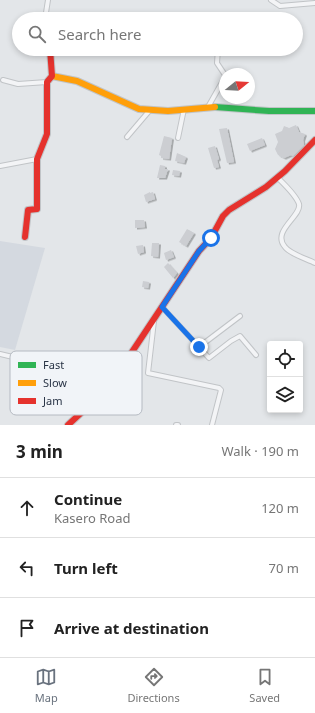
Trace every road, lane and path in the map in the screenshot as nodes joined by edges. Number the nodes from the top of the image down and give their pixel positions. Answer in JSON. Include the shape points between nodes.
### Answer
{"nodes":[{"id":1,"x":48,"y":0,"type":"edge"},
{"id":2,"x":271,"y":0,"type":"edge"},
{"id":3,"x":315,"y":3,"type":"edge"},
{"id":4,"x":46,"y":12,"type":"edge"},
{"id":5,"x":51,"y":56,"type":"edge"},
{"id":6,"x":218,"y":56,"type":"edge"},
{"id":7,"x":220,"y":68,"type":"edge"},
{"id":8,"x":52,"y":76,"type":"junction"},
{"id":9,"x":3,"y":80,"type":"dead end"},
{"id":10,"x":47,"y":82,"type":"junction"},
{"id":11,"x":219,"y":87,"type":"edge"},
{"id":12,"x":208,"y":107,"type":"junction"},
{"id":13,"x":184,"y":109,"type":"junction"},
{"id":14,"x":150,"y":110,"type":"junction"},
{"id":15,"x":315,"y":110,"type":"edge"},
{"id":16,"x":127,"y":138,"type":"dead end"},
{"id":17,"x":178,"y":138,"type":"dead end"},
{"id":18,"x":315,"y":140,"type":"edge"},
{"id":19,"x":37,"y":159,"type":"junction"},
{"id":20,"x":0,"y":166,"type":"edge"},
{"id":21,"x":278,"y":178,"type":"junction"},
{"id":22,"x":25,"y":237,"type":"dead end"},
{"id":23,"x":315,"y":263,"type":"edge"},
{"id":24,"x":162,"y":307,"type":"junction"},
{"id":25,"x":240,"y":316,"type":"dead end"},
{"id":26,"x":154,"y":319,"type":"junction"},
{"id":27,"x":199,"y":347,"type":"junction"},
{"id":28,"x":133,"y":351,"type":"edge"},
{"id":29,"x":0,"y":354,"type":"edge"},
{"id":30,"x":256,"y":355,"type":"dead end"},
{"id":31,"x":10,"y":356,"type":"edge"},
{"id":32,"x":79,"y":415,"type":"edge"},
{"id":33,"x":68,"y":425,"type":"edge"},
{"id":34,"x":212,"y":425,"type":"edge"}],
"edges":[{"from":1,"to":4,"type":"street"},
{"from":2,"to":3,"type":"street","via":[[280,6]]},
{"from":5,"to":8,"type":"street"},
{"from":6,"to":7,"type":"street"},
{"from":8,"to":10,"type":"street"},
{"from":8,"to":14,"type":"street","via":[[84,84],[139,109]]},
{"from":9,"to":10,"type":"street","via":[[18,84]]},
{"from":10,"to":19,"type":"street","via":[[46,134]]},
{"from":11,"to":12,"type":"street"},
{"from":12,"to":13,"type":"street"},
{"from":12,"to":15,"type":"street"},
{"from":13,"to":14,"type":"street"},
{"from":13,"to":17,"type":"street"},
{"from":14,"to":16,"type":"street"},
{"from":18,"to":21,"type":"street"},
{"from":19,"to":20,"type":"street"},
{"from":19,"to":22,"type":"street","via":[[38,209],[28,210]]},
{"from":21,"to":23,"type":"street","via":[[299,203],[299,208],[282,232],[285,248]]},
{"from":21,"to":24,"type":"street","via":[[223,216],[211,238],[199,251]]},
{"from":24,"to":26,"type":"street"},
{"from":24,"to":27,"type":"street"},
{"from":25,"to":27,"type":"street"},
{"from":26,"to":28,"type":"street"},
{"from":26,"to":34,"type":"street","via":[[148,373],[221,390]]},
{"from":27,"to":30,"type":"street","via":[[209,358],[240,336]]},
{"from":29,"to":31,"type":"street"},
{"from":32,"to":33,"type":"street"}]}
